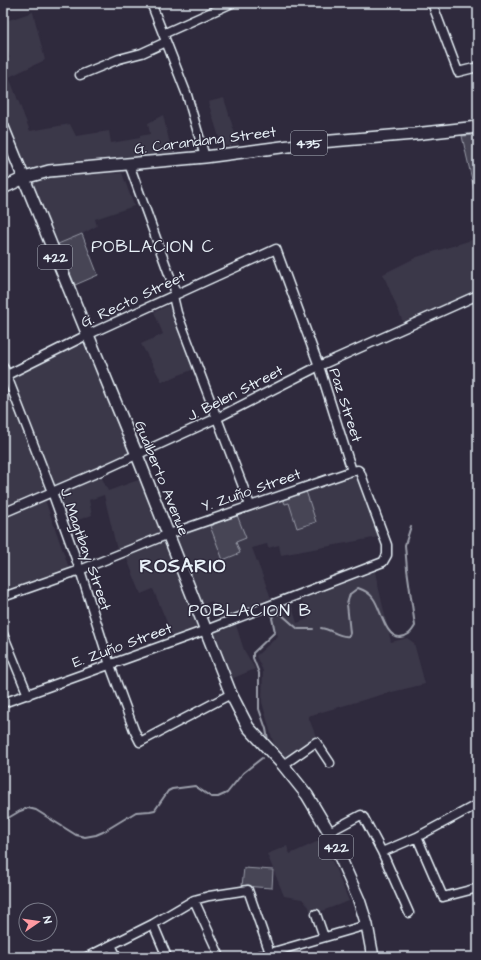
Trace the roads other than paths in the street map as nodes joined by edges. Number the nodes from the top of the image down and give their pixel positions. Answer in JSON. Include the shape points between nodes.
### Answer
{"nodes":[{"id":1,"x":151,"y":3,"type":"edge"},
{"id":2,"x":232,"y":3,"type":"edge"},
{"id":3,"x":432,"y":3,"type":"edge"},
{"id":4,"x":163,"y":34,"type":"junction"},
{"id":5,"x":166,"y":42,"type":"junction"},
{"id":6,"x":478,"y":67,"type":"edge"},
{"id":7,"x":80,"y":75,"type":"dead end"},
{"id":8,"x":3,"y":127,"type":"edge"},
{"id":9,"x":478,"y":127,"type":"edge"},
{"id":10,"x":205,"y":157,"type":"junction"},
{"id":11,"x":129,"y":164,"type":"junction"},
{"id":12,"x":24,"y":178,"type":"junction"},
{"id":13,"x":3,"y":188,"type":"edge"},
{"id":14,"x":276,"y":249,"type":"joint"},
{"id":15,"x":478,"y":295,"type":"edge"},
{"id":16,"x":173,"y":296,"type":"junction"},
{"id":17,"x":88,"y":335,"type":"junction"},
{"id":18,"x":3,"y":366,"type":"edge"},
{"id":19,"x":319,"y":366,"type":"junction"},
{"id":20,"x":5,"y":376,"type":"edge"},
{"id":21,"x":217,"y":418,"type":"junction"},
{"id":22,"x":137,"y":455,"type":"junction"},
{"id":23,"x":352,"y":471,"type":"junction"},
{"id":24,"x":52,"y":492,"type":"junction"},
{"id":25,"x":250,"y":505,"type":"junction"},
{"id":26,"x":3,"y":514,"type":"edge"},
{"id":27,"x":169,"y":534,"type":"junction"},
{"id":28,"x":383,"y":562,"type":"joint"},
{"id":29,"x":80,"y":570,"type":"junction"},
{"id":30,"x":3,"y":597,"type":"edge"},
{"id":31,"x":206,"y":630,"type":"junction"},
{"id":32,"x":3,"y":634,"type":"edge"},
{"id":33,"x":110,"y":665,"type":"junction"},
{"id":34,"x":231,"y":694,"type":"junction"},
{"id":35,"x":28,"y":695,"type":"junction"},
{"id":36,"x":3,"y":703,"type":"edge"},
{"id":37,"x":330,"y":763,"type":"dead end"},
{"id":38,"x":283,"y":765,"type":"junction"},
{"id":39,"x":478,"y":804,"type":"edge"},
{"id":40,"x":329,"y":832,"type":"junction"},
{"id":41,"x":417,"y":837,"type":"junction"},
{"id":42,"x":382,"y":852,"type":"junction"},
{"id":43,"x":478,"y":888,"type":"edge"},
{"id":44,"x":194,"y":900,"type":"junction"},
{"id":45,"x":409,"y":913,"type":"dead end"},
{"id":46,"x":316,"y":914,"type":"dead end"},
{"id":47,"x":153,"y":924,"type":"junction"},
{"id":48,"x":367,"y":925,"type":"junction"},
{"id":49,"x":324,"y":937,"type":"junction"},
{"id":50,"x":112,"y":945,"type":"junction"},
{"id":51,"x":270,"y":953,"type":"junction"},
{"id":52,"x":86,"y":957,"type":"edge"},
{"id":53,"x":117,"y":957,"type":"edge"},
{"id":54,"x":167,"y":957,"type":"edge"},
{"id":55,"x":220,"y":957,"type":"edge"},
{"id":56,"x":256,"y":957,"type":"edge"},
{"id":57,"x":372,"y":957,"type":"edge"}],
"edges":[{"from":1,"to":4,"type":"street"},
{"from":2,"to":4,"type":"street"},
{"from":3,"to":6,"type":"street","via":[[458,72]]},
{"from":4,"to":5,"type":"street"},
{"from":5,"to":7,"type":"street"},
{"from":5,"to":10,"type":"street","via":[[187,95]]},
{"from":8,"to":12,"type":"main road","name":"Gualberto Avenue"},
{"from":9,"to":10,"type":"main road","name":"G. Carandang Street","number":"435","via":[[320,142]]},
{"from":10,"to":11,"type":"main road","name":"G. Carandang Street","number":"435"},
{"from":11,"to":12,"type":"main road","name":"G. Carandang Street","number":"435","via":[[49,171]]},
{"from":11,"to":16,"type":"street","via":[[175,290]]},
{"from":12,"to":13,"type":"main road","name":"G. Carandang Street"},
{"from":12,"to":17,"type":"main road","name":"Gualberto Avenue","number":"422"},
{"from":14,"to":16,"type":"street","name":"G. Recto Street"},
{"from":14,"to":19,"type":"street","name":"Paz Street"},
{"from":15,"to":19,"type":"street","name":"J. Belen Street"},
{"from":16,"to":17,"type":"street","name":"G. Recto Street"},
{"from":16,"to":21,"type":"street","via":[[177,313]]},
{"from":17,"to":20,"type":"street","name":"G. Recto Street"},
{"from":17,"to":22,"type":"main road","name":"Gualberto Avenue","number":"422"},
{"from":18,"to":20,"type":"street","name":"J. Magtibay Street"},
{"from":19,"to":21,"type":"street","name":"J. Belen Street"},
{"from":19,"to":23,"type":"street","name":"Paz Street"},
{"from":20,"to":24,"type":"street","name":"J. Magtibay Street"},
{"from":21,"to":22,"type":"street","name":"J. Belen Street"},
{"from":21,"to":25,"type":"street"},
{"from":22,"to":24,"type":"street","name":"J. Belen Street"},
{"from":22,"to":27,"type":"main road","name":"Gualberto Avenue","number":"422"},
{"from":23,"to":25,"type":"street","name":"Y. Zuño Street"},
{"from":23,"to":28,"type":"street","name":"Paz Street","via":[[360,472],[387,545],[387,555]]},
{"from":24,"to":26,"type":"street","name":"J. Belen Street"},
{"from":24,"to":29,"type":"street","name":"J. Magtibay Street"},
{"from":25,"to":27,"type":"street","name":"Y. Zuño Street"},
{"from":27,"to":29,"type":"street","name":"Y. Zuño Street"},
{"from":27,"to":31,"type":"main road","name":"Gualberto Avenue","number":"422"},
{"from":28,"to":31,"type":"street","name":"E. Zuño Street"},
{"from":29,"to":30,"type":"street","name":"Y. Zuño Street"},
{"from":29,"to":33,"type":"street","name":"J. Magtibay Street"},
{"from":31,"to":33,"type":"street","name":"E. Zuño Street"},
{"from":31,"to":34,"type":"main road","name":"Gualberto Avenue","number":"422"},
{"from":32,"to":35,"type":"street"},
{"from":33,"to":34,"type":"street","name":"J. Magtibay Street","via":[[140,742]]},
{"from":33,"to":35,"type":"street","name":"E. Zuño Street"},
{"from":34,"to":38,"type":"main road","name":"Gualberto Avenue","number":"422","via":[[248,727]]},
{"from":35,"to":36,"type":"street","name":"E. Zuño Street"},
{"from":37,"to":38,"type":"street","via":[[316,742]]},
{"from":38,"to":40,"type":"main road","name":"Gualberto Avenue","number":"422"},
{"from":39,"to":41,"type":"street"},
{"from":40,"to":42,"type":"street","via":[[361,816]]},
{"from":40,"to":48,"type":"main road","name":"Gualberto Avenue","number":"422","via":[[353,884]]},
{"from":41,"to":42,"type":"street"},
{"from":41,"to":43,"type":"street","via":[[443,897]]},
{"from":42,"to":45,"type":"street"},
{"from":44,"to":47,"type":"street"},
{"from":44,"to":51,"type":"street","via":[[248,890]]},
{"from":44,"to":55,"type":"street"},
{"from":46,"to":49,"type":"street"},
{"from":47,"to":50,"type":"street"},
{"from":47,"to":54,"type":"street"},
{"from":48,"to":49,"type":"street"},
{"from":48,"to":57,"type":"main road","name":"Gualberto Avenue","number":"422"},
{"from":49,"to":51,"type":"street"},
{"from":50,"to":52,"type":"street"},
{"from":50,"to":53,"type":"street"},
{"from":51,"to":56,"type":"street"}]}
